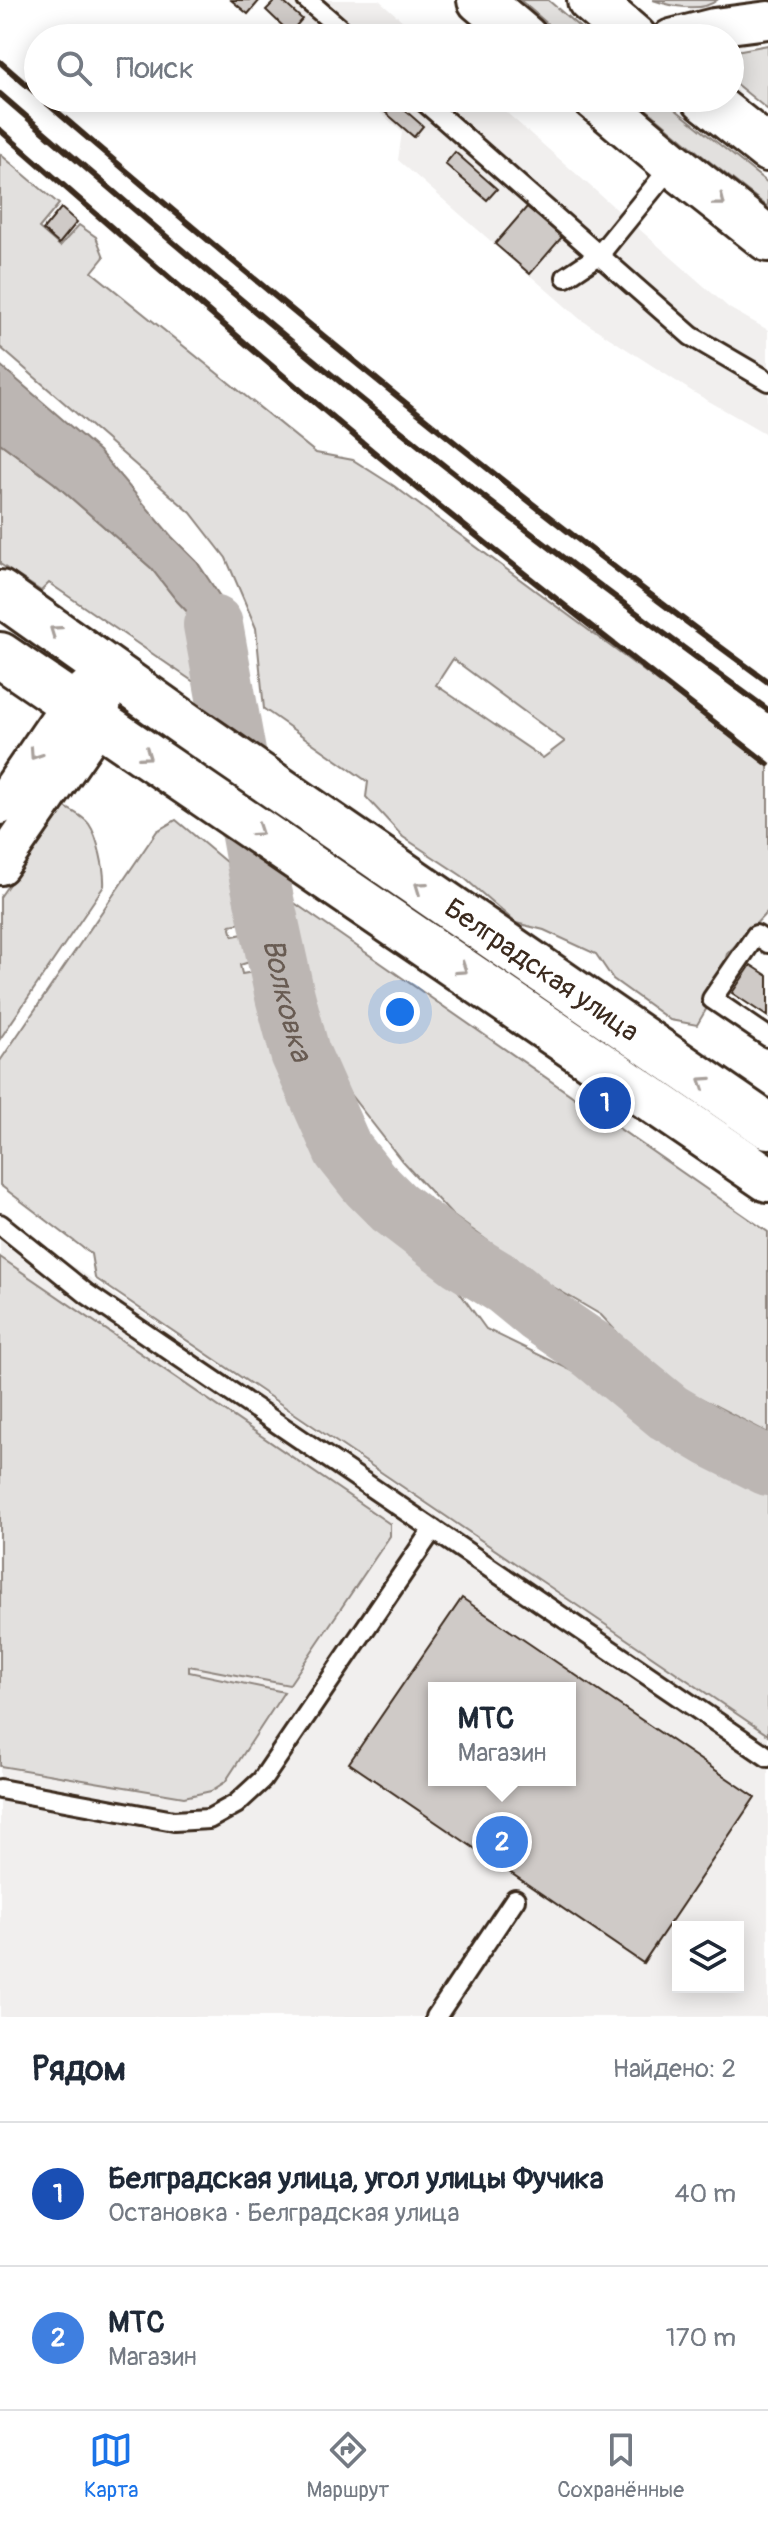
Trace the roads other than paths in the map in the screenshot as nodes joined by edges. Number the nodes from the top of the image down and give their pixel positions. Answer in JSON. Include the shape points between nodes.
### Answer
{"nodes":[{"id":1,"x":307,"y":0,"type":"edge"},
{"id":2,"x":480,"y":0,"type":"edge"},
{"id":3,"x":590,"y":0,"type":"edge"},
{"id":4,"x":762,"y":14,"type":"edge"},
{"id":5,"x":335,"y":24,"type":"edge"},
{"id":6,"x":508,"y":24,"type":"edge"},
{"id":7,"x":618,"y":24,"type":"edge"},
{"id":8,"x":725,"y":24,"type":"edge"},
{"id":9,"x":436,"y":112,"type":"edge"},
{"id":10,"x":612,"y":112,"type":"edge"},
{"id":11,"x":722,"y":112,"type":"edge"},
{"id":12,"x":768,"y":149,"type":"edge"},
{"id":13,"x":673,"y":164,"type":"junction"},
{"id":14,"x":768,"y":239,"type":"edge"},
{"id":15,"x":599,"y":255,"type":"junction"},
{"id":16,"x":566,"y":277,"type":"dead end"},
{"id":17,"x":768,"y":381,"type":"edge"},
{"id":18,"x":0,"y":593,"type":"edge"},
{"id":19,"x":0,"y":655,"type":"edge"},
{"id":20,"x":109,"y":669,"type":"junction"},
{"id":21,"x":85,"y":712,"type":"junction"},
{"id":22,"x":0,"y":806,"type":"edge"},
{"id":23,"x":0,"y":866,"type":"edge"},
{"id":24,"x":768,"y":943,"type":"edge"},
{"id":25,"x":768,"y":1037,"type":"edge"},
{"id":26,"x":768,"y":1126,"type":"edge"},
{"id":27,"x":768,"y":1179,"type":"edge"},
{"id":28,"x":0,"y":1224,"type":"edge"},
{"id":29,"x":433,"y":1529,"type":"junction"},
{"id":30,"x":768,"y":1757,"type":"edge"},
{"id":31,"x":0,"y":1789,"type":"edge"},
{"id":32,"x":515,"y":1899,"type":"dead end"},
{"id":33,"x":436,"y":2017,"type":"edge"}],
"edges":[{"from":1,"to":5,"type":"lane"},
{"from":2,"to":6,"type":"street"},
{"from":3,"to":7,"type":"street"},
{"from":4,"to":8,"type":"street"},
{"from":9,"to":15,"type":"lane"},
{"from":10,"to":13,"type":"street"},
{"from":11,"to":12,"type":"street"},
{"from":13,"to":14,"type":"street","one_way":true},
{"from":13,"to":15,"type":"lane"},
{"from":15,"to":16,"type":"lane"},
{"from":15,"to":17,"type":"lane","via":[[691,336]]},
{"from":20,"to":18,"type":"street","one_way":true},
{"from":19,"to":21,"type":"street"},
{"from":20,"to":21,"type":"street"},
{"from":26,"to":20,"type":"street","name":"Белградская улица","one_way":true},
{"from":21,"to":22,"type":"street","one_way":true},
{"from":21,"to":23,"type":"street"},
{"from":21,"to":27,"type":"street","name":"Белградская улица","one_way":true},
{"from":24,"to":25,"type":"lane","via":[[756,935],[712,999]]},
{"from":28,"to":29,"type":"lane","via":[[87,1294]]},
{"from":29,"to":30,"type":"lane"},
{"from":29,"to":31,"type":"lane","via":[[262,1780],[236,1804],[209,1819],[174,1821]]},
{"from":32,"to":33,"type":"lane"}]}
